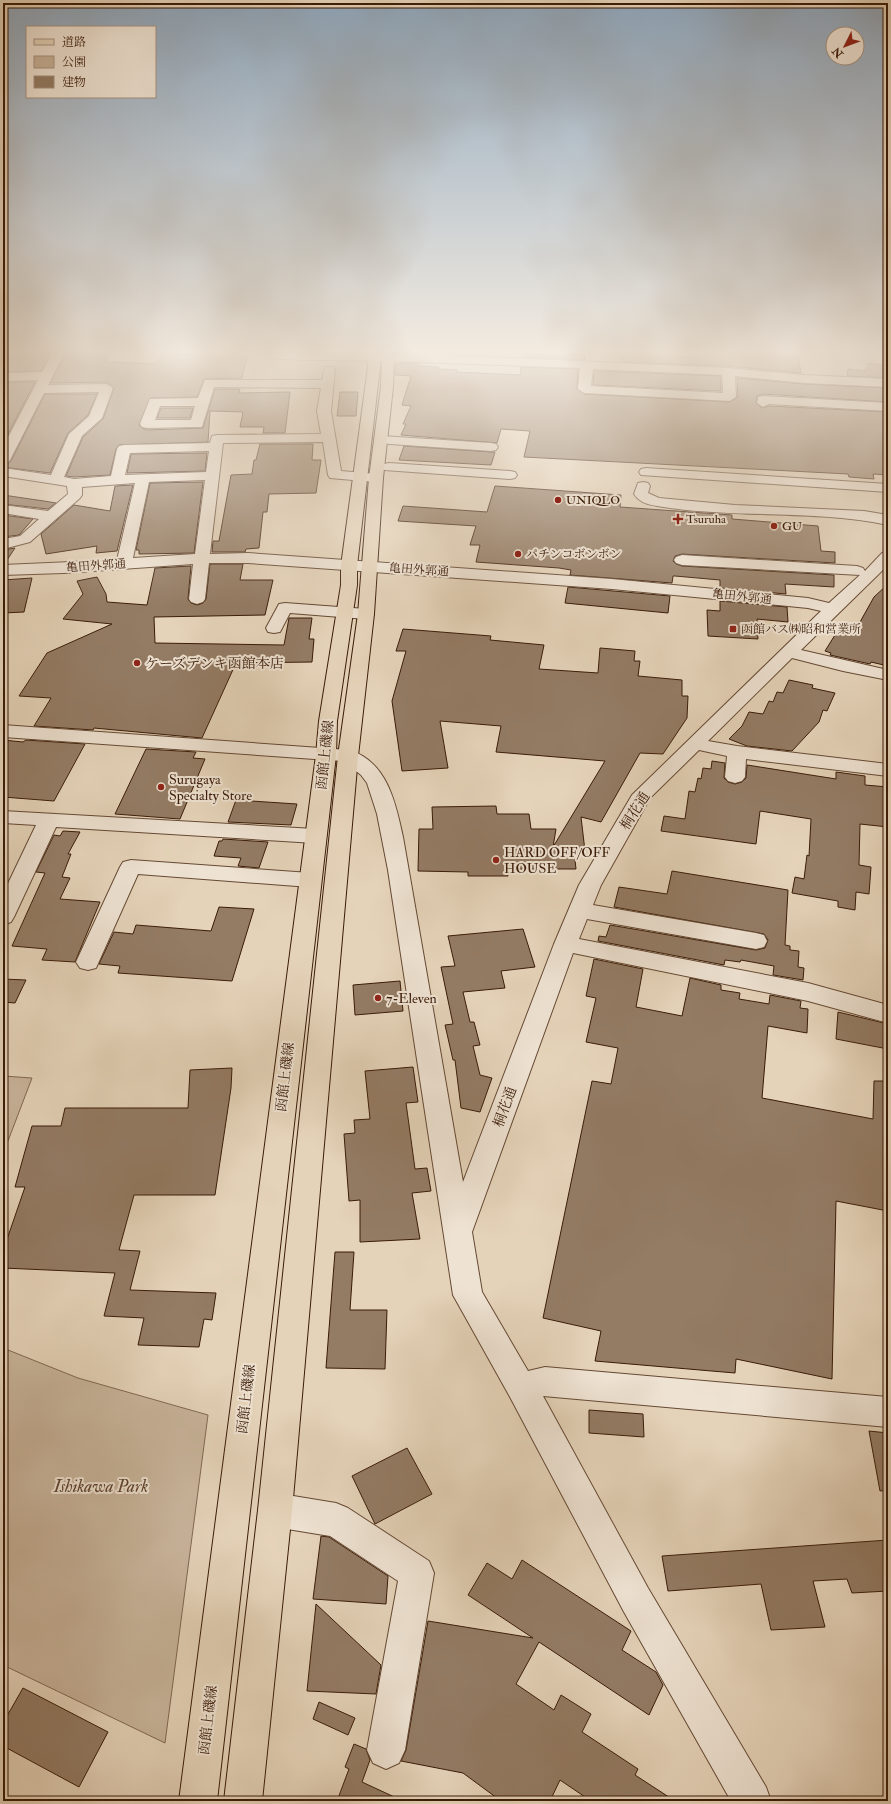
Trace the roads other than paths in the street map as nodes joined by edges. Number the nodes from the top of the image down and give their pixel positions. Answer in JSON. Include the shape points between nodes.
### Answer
{"nodes":[{"id":1,"x":14,"y":438,"type":"edge"},
{"id":2,"x":74,"y":438,"type":"edge"},
{"id":3,"x":308,"y":438,"type":"edge"},
{"id":4,"x":329,"y":438,"type":"edge"},
{"id":5,"x":377,"y":438,"type":"edge"},
{"id":6,"x":381,"y":440,"type":"joint"},
{"id":7,"x":217,"y":447,"type":"junction"},
{"id":8,"x":491,"y":447,"type":"dead end"},
{"id":9,"x":3,"y":460,"type":"edge"},
{"id":10,"x":3,"y":472,"type":"edge"},
{"id":11,"x":375,"y":474,"type":"junction"},
{"id":12,"x":510,"y":475,"type":"dead end"},
{"id":13,"x":214,"y":476,"type":"junction"},
{"id":14,"x":143,"y":478,"type":"junction"},
{"id":15,"x":56,"y":480,"type":"junction"},
{"id":16,"x":117,"y":480,"type":"junction"},
{"id":17,"x":74,"y":483,"type":"junction"},
{"id":18,"x":888,"y":488,"type":"edge"},
{"id":19,"x":3,"y":509,"type":"edge"},
{"id":20,"x":51,"y":516,"type":"junction"},
{"id":21,"x":888,"y":520,"type":"edge"},
{"id":22,"x":3,"y":544,"type":"edge"},
{"id":23,"x":888,"y":556,"type":"edge"},
{"id":24,"x":202,"y":558,"type":"junction"},
{"id":25,"x":682,"y":560,"type":"dead end"},
{"id":26,"x":124,"y":564,"type":"junction"},
{"id":27,"x":359,"y":567,"type":"junction"},
{"id":28,"x":3,"y":570,"type":"edge"},
{"id":29,"x":872,"y":575,"type":"edge"},
{"id":30,"x":197,"y":599,"type":"dead end"},
{"id":31,"x":834,"y":609,"type":"junction"},
{"id":32,"x":355,"y":613,"type":"junction"},
{"id":33,"x":274,"y":628,"type":"dead end"},
{"id":34,"x":790,"y":652,"type":"junction"},
{"id":35,"x":888,"y":675,"type":"edge"},
{"id":36,"x":3,"y":731,"type":"edge"},
{"id":37,"x":695,"y":744,"type":"junction"},
{"id":38,"x":737,"y":752,"type":"junction"},
{"id":39,"x":337,"y":756,"type":"junction"},
{"id":40,"x":888,"y":770,"type":"edge"},
{"id":41,"x":735,"y":777,"type":"dead end"},
{"id":42,"x":3,"y":817,"type":"edge"},
{"id":43,"x":49,"y":820,"type":"junction"},
{"id":44,"x":315,"y":836,"type":"junction"},
{"id":45,"x":310,"y":880,"type":"junction"},
{"id":46,"x":6,"y":904,"type":"edge"},
{"id":47,"x":580,"y":910,"type":"junction"},
{"id":48,"x":756,"y":941,"type":"dead end"},
{"id":49,"x":566,"y":944,"type":"junction"},
{"id":50,"x":88,"y":962,"type":"dead end"},
{"id":51,"x":888,"y":1014,"type":"edge"},
{"id":52,"x":459,"y":1231,"type":"junction"},
{"id":53,"x":521,"y":1387,"type":"junction"},
{"id":54,"x":888,"y":1412,"type":"edge"},
{"id":55,"x":275,"y":1510,"type":"junction"},
{"id":56,"x":386,"y":1750,"type":"dead end"},
{"id":57,"x":198,"y":1801,"type":"edge"},
{"id":58,"x":243,"y":1801,"type":"edge"},
{"id":59,"x":752,"y":1801,"type":"edge"}],
"edges":[{"from":1,"to":9,"type":"street"},
{"from":2,"to":15,"type":"street"},
{"from":3,"to":7,"type":"street","via":[[217,439]]},
{"from":4,"to":11,"type":"street","via":[[335,476]]},
{"from":5,"to":11,"type":"main road","name":"函館上磯線"},
{"from":6,"to":8,"type":"street"},
{"from":6,"to":11,"type":"main road","name":"函館上磯線"},
{"from":7,"to":13,"type":"street"},
{"from":7,"to":16,"type":"street","via":[[124,450]]},
{"from":10,"to":15,"type":"street"},
{"from":11,"to":12,"type":"street"},
{"from":11,"to":27,"type":"main road","name":"函館上磯線"},
{"from":13,"to":14,"type":"street"},
{"from":13,"to":24,"type":"street"},
{"from":14,"to":16,"type":"street"},
{"from":14,"to":26,"type":"street"},
{"from":15,"to":17,"type":"street"},
{"from":16,"to":17,"type":"street"},
{"from":17,"to":20,"type":"street","via":[[75,495]]},
{"from":18,"to":21,"type":"street","via":[[644,479],[641,494],[657,502],[735,509],[857,514]]},
{"from":19,"to":20,"type":"street"},
{"from":20,"to":22,"type":"street","via":[[25,539]]},
{"from":23,"to":29,"type":"street","name":"桐花通"},
{"from":24,"to":26,"type":"street","name":"亀田外郭通"},
{"from":24,"to":27,"type":"street","name":"亀田外郭通","via":[[248,558]]},
{"from":24,"to":30,"type":"street"},
{"from":25,"to":29,"type":"street"},
{"from":26,"to":28,"type":"street","name":"亀田外郭通"},
{"from":27,"to":31,"type":"street","name":"亀田外郭通","via":[[612,584],[808,604]]},
{"from":27,"to":32,"type":"main road","name":"函館上磯線"},
{"from":29,"to":31,"type":"street","name":"桐花通"},
{"from":31,"to":34,"type":"street","name":"桐花通"},
{"from":32,"to":33,"type":"street","via":[[285,608]]},
{"from":32,"to":39,"type":"main road","name":"函館上磯線"},
{"from":34,"to":35,"type":"street"},
{"from":34,"to":37,"type":"street","name":"桐花通"},
{"from":36,"to":39,"type":"street"},
{"from":37,"to":38,"type":"street"},
{"from":37,"to":47,"type":"street","name":"桐花通","via":[[642,795],[590,885]]},
{"from":38,"to":40,"type":"street"},
{"from":38,"to":41,"type":"street"},
{"from":39,"to":44,"type":"main road","name":"函館上磯線"},
{"from":39,"to":52,"type":"street","via":[[366,769],[377,782],[389,822]]},
{"from":39,"to":55,"type":"main road","name":"函館上磯線"},
{"from":42,"to":43,"type":"street"},
{"from":43,"to":44,"type":"street"},
{"from":43,"to":46,"type":"street"},
{"from":44,"to":45,"type":"main road","name":"函館上磯線"},
{"from":45,"to":50,"type":"street","via":[[131,867]]},
{"from":45,"to":57,"type":"main road","name":"函館上磯線"},
{"from":47,"to":48,"type":"street"},
{"from":47,"to":49,"type":"street","name":"桐花通"},
{"from":49,"to":51,"type":"street","via":[[808,992]]},
{"from":49,"to":52,"type":"street","name":"桐花通"},
{"from":52,"to":53,"type":"street","via":[[468,1295]]},
{"from":53,"to":54,"type":"street","via":[[545,1381]]},
{"from":53,"to":59,"type":"street","via":[[636,1600]]},
{"from":55,"to":56,"type":"street","via":[[336,1520],[417,1573]]},
{"from":55,"to":58,"type":"main road","name":"函館上磯線"}]}
